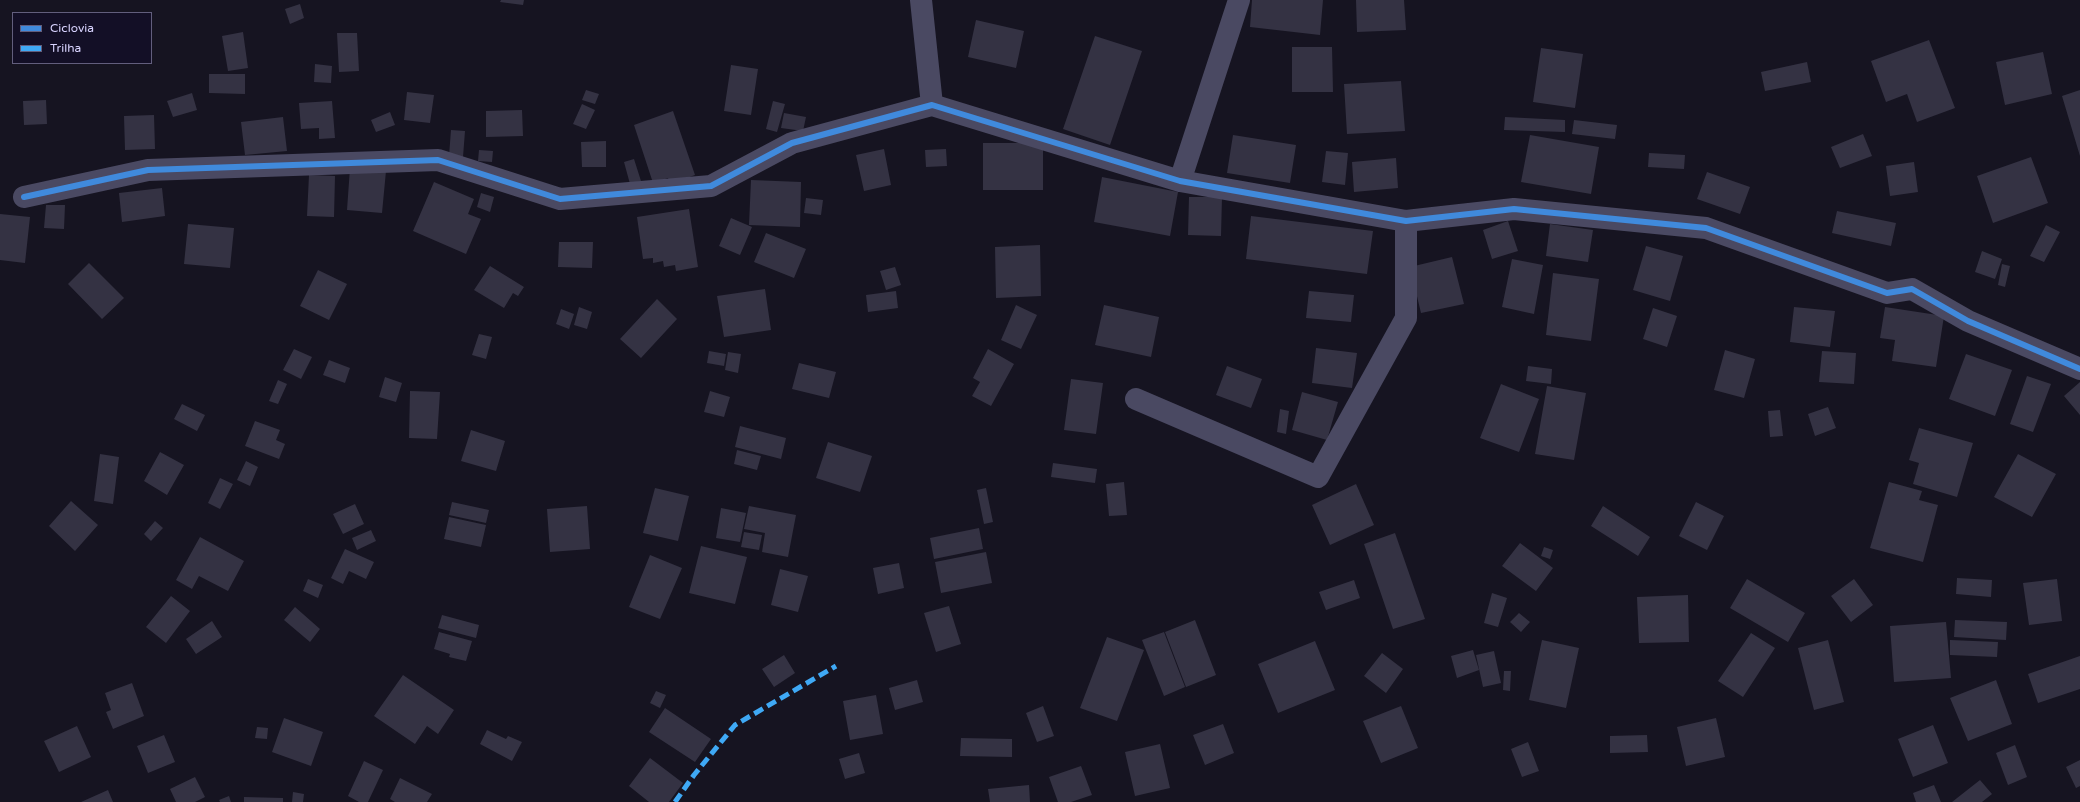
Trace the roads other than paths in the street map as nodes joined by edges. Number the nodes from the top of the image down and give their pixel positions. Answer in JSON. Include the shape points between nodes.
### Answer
{"nodes":[{"id":1,"x":921,"y":0,"type":"edge"},
{"id":2,"x":1239,"y":0,"type":"edge"},
{"id":3,"x":932,"y":105,"type":"junction"},
{"id":4,"x":1180,"y":181,"type":"junction"},
{"id":5,"x":24,"y":197,"type":"dead end"},
{"id":6,"x":1406,"y":221,"type":"junction"},
{"id":7,"x":2080,"y":369,"type":"edge"},
{"id":8,"x":1136,"y":399,"type":"dead end"}],
"edges":[{"from":1,"to":3,"type":"street"},
{"from":2,"to":4,"type":"street"},
{"from":3,"to":4,"type":"street"},
{"from":3,"to":5,"type":"street","via":[[792,143],[711,186],[560,199],[438,160],[148,170]]},
{"from":4,"to":6,"type":"street"},
{"from":6,"to":7,"type":"street","via":[[1514,209],[1706,228],[1887,293],[1912,289],[1968,321]]},
{"from":6,"to":8,"type":"street","via":[[1406,318],[1318,477]]}]}
